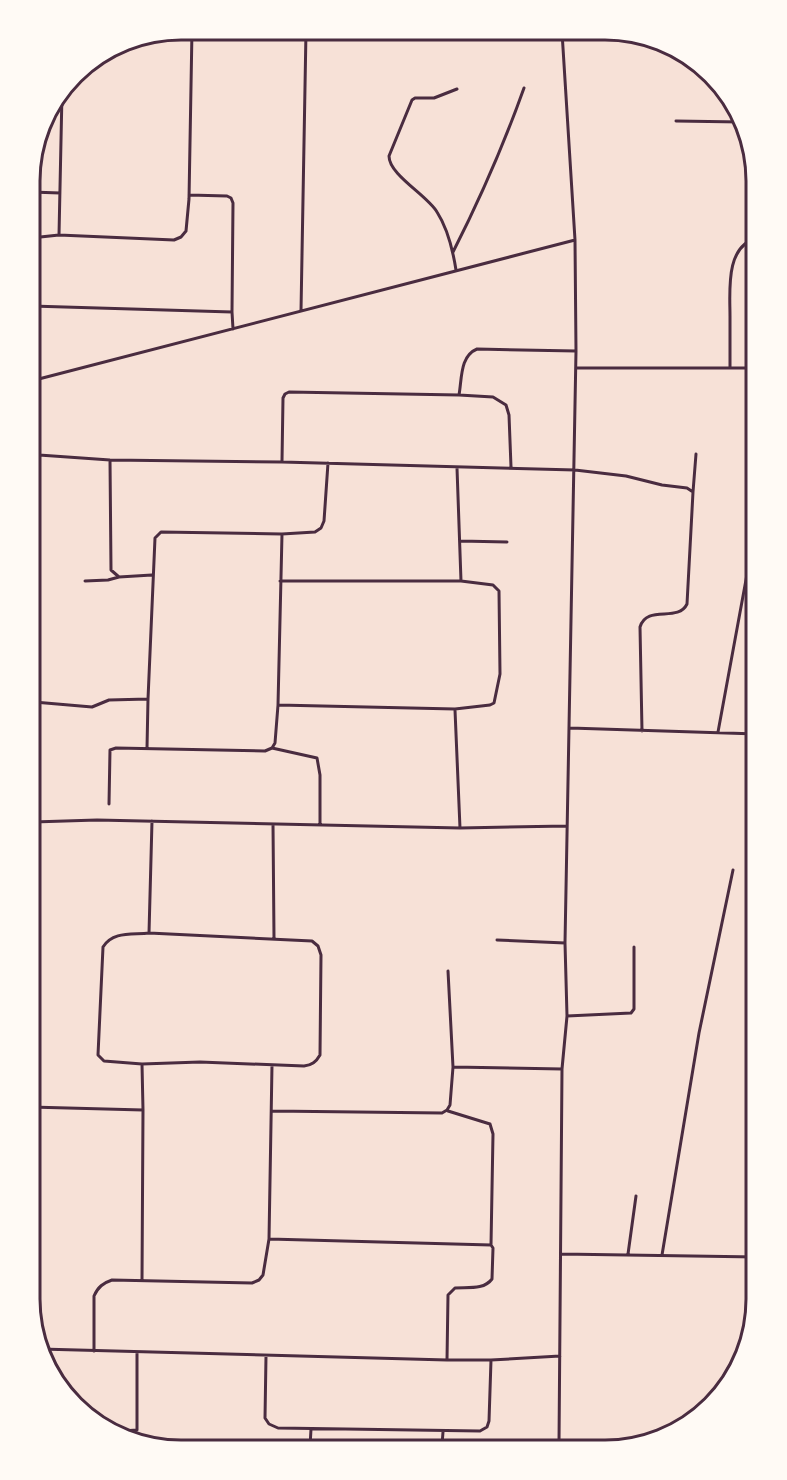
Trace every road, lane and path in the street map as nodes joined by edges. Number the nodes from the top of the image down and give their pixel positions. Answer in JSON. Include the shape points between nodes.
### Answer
{"nodes":[{"id":1,"x":192,"y":40,"type":"edge"},
{"id":2,"x":306,"y":40,"type":"edge"},
{"id":3,"x":562,"y":40,"type":"edge"},
{"id":4,"x":524,"y":88,"type":"dead end"},
{"id":5,"x":457,"y":89,"type":"dead end"},
{"id":6,"x":62,"y":107,"type":"edge"},
{"id":7,"x":676,"y":121,"type":"dead end"},
{"id":8,"x":733,"y":122,"type":"edge"},
{"id":9,"x":40,"y":192,"type":"edge"},
{"id":10,"x":60,"y":193,"type":"junction"},
{"id":11,"x":189,"y":195,"type":"junction"},
{"id":12,"x":59,"y":235,"type":"junction"},
{"id":13,"x":40,"y":237,"type":"edge"},
{"id":14,"x":575,"y":240,"type":"junction"},
{"id":15,"x":746,"y":244,"type":"edge"},
{"id":16,"x":453,"y":252,"type":"junction"},
{"id":17,"x":456,"y":270,"type":"junction"},
{"id":18,"x":40,"y":306,"type":"edge"},
{"id":19,"x":301,"y":311,"type":"junction"},
{"id":20,"x":232,"y":312,"type":"junction"},
{"id":21,"x":233,"y":329,"type":"junction"},
{"id":22,"x":576,"y":351,"type":"junction"},
{"id":23,"x":576,"y":368,"type":"junction"},
{"id":24,"x":730,"y":368,"type":"junction"},
{"id":25,"x":746,"y":368,"type":"edge"},
{"id":26,"x":40,"y":379,"type":"edge"},
{"id":27,"x":459,"y":394,"type":"junction"},
{"id":28,"x":696,"y":454,"type":"dead end"},
{"id":29,"x":40,"y":455,"type":"edge"},
{"id":30,"x":110,"y":460,"type":"junction"},
{"id":31,"x":282,"y":462,"type":"junction"},
{"id":32,"x":328,"y":463,"type":"junction"},
{"id":33,"x":511,"y":467,"type":"junction"},
{"id":34,"x":457,"y":468,"type":"junction"},
{"id":35,"x":575,"y":470,"type":"junction"},
{"id":36,"x":693,"y":492,"type":"junction"},
{"id":37,"x":282,"y":534,"type":"junction"},
{"id":38,"x":460,"y":541,"type":"junction"},
{"id":39,"x":507,"y":542,"type":"dead end"},
{"id":40,"x":152,"y":575,"type":"junction"},
{"id":41,"x":118,"y":577,"type":"junction"},
{"id":42,"x":746,"y":580,"type":"edge"},
{"id":43,"x":85,"y":581,"type":"dead end"},
{"id":44,"x":280,"y":581,"type":"junction"},
{"id":45,"x":461,"y":581,"type":"junction"},
{"id":46,"x":148,"y":699,"type":"junction"},
{"id":47,"x":40,"y":703,"type":"edge"},
{"id":48,"x":278,"y":705,"type":"junction"},
{"id":49,"x":455,"y":709,"type":"junction"},
{"id":50,"x":569,"y":728,"type":"junction"},
{"id":51,"x":642,"y":731,"type":"junction"},
{"id":52,"x":718,"y":732,"type":"junction"},
{"id":53,"x":746,"y":733,"type":"edge"},
{"id":54,"x":147,"y":748,"type":"junction"},
{"id":55,"x":272,"y":748,"type":"junction"},
{"id":56,"x":109,"y":804,"type":"dead end"},
{"id":57,"x":152,"y":820,"type":"junction"},
{"id":58,"x":40,"y":822,"type":"edge"},
{"id":59,"x":273,"y":824,"type":"junction"},
{"id":60,"x":320,"y":825,"type":"junction"},
{"id":61,"x":567,"y":826,"type":"junction"},
{"id":62,"x":460,"y":828,"type":"junction"},
{"id":63,"x":733,"y":870,"type":"dead end"},
{"id":64,"x":149,"y":933,"type":"junction"},
{"id":65,"x":274,"y":939,"type":"junction"},
{"id":66,"x":497,"y":940,"type":"dead end"},
{"id":67,"x":565,"y":943,"type":"junction"},
{"id":68,"x":634,"y":947,"type":"dead end"},
{"id":69,"x":448,"y":971,"type":"dead end"},
{"id":70,"x":567,"y":1016,"type":"junction"},
{"id":71,"x":142,"y":1064,"type":"junction"},
{"id":72,"x":272,"y":1065,"type":"junction"},
{"id":73,"x":453,"y":1067,"type":"junction"},
{"id":74,"x":562,"y":1069,"type":"junction"},
{"id":75,"x":40,"y":1107,"type":"edge"},
{"id":76,"x":143,"y":1110,"type":"junction"},
{"id":77,"x":447,"y":1110,"type":"junction"},
{"id":78,"x":272,"y":1111,"type":"junction"},
{"id":79,"x":636,"y":1196,"type":"dead end"},
{"id":80,"x":268,"y":1239,"type":"junction"},
{"id":81,"x":491,"y":1245,"type":"junction"},
{"id":82,"x":561,"y":1254,"type":"junction"},
{"id":83,"x":628,"y":1254,"type":"junction"},
{"id":84,"x":662,"y":1255,"type":"junction"},
{"id":85,"x":746,"y":1257,"type":"edge"},
{"id":86,"x":142,"y":1281,"type":"junction"},
{"id":87,"x":50,"y":1349,"type":"edge"},
{"id":88,"x":94,"y":1351,"type":"junction"},
{"id":89,"x":137,"y":1352,"type":"junction"},
{"id":90,"x":266,"y":1356,"type":"junction"},
{"id":91,"x":560,"y":1356,"type":"junction"},
{"id":92,"x":447,"y":1360,"type":"junction"},
{"id":93,"x":491,"y":1360,"type":"junction"},
{"id":94,"x":311,"y":1429,"type":"junction"},
{"id":95,"x":132,"y":1430,"type":"edge"},
{"id":96,"x":443,"y":1432,"type":"junction"},
{"id":97,"x":310,"y":1440,"type":"edge"},
{"id":98,"x":442,"y":1440,"type":"edge"},
{"id":99,"x":559,"y":1440,"type":"edge"}],
"edges":[{"from":1,"to":11,"type":"street"},
{"from":2,"to":19,"type":"street"},
{"from":3,"to":14,"type":"street"},
{"from":4,"to":16,"type":"street"},
{"from":5,"to":16,"type":"street","via":[[434,98],[412,100],[389,156],[394,170],[436,210]]},
{"from":6,"to":10,"type":"street"},
{"from":7,"to":8,"type":"street"},
{"from":9,"to":10,"type":"street"},
{"from":10,"to":12,"type":"street"},
{"from":11,"to":12,"type":"street","via":[[186,231],[174,240]]},
{"from":11,"to":20,"type":"street","via":[[226,196],[233,203]]},
{"from":12,"to":13,"type":"street"},
{"from":14,"to":17,"type":"street"},
{"from":14,"to":22,"type":"street"},
{"from":15,"to":24,"type":"street","via":[[736,257],[731,274]]},
{"from":16,"to":17,"type":"street"},
{"from":17,"to":19,"type":"street"},
{"from":18,"to":20,"type":"street"},
{"from":19,"to":21,"type":"street"},
{"from":20,"to":21,"type":"street"},
{"from":21,"to":26,"type":"street"},
{"from":22,"to":23,"type":"street"},
{"from":22,"to":27,"type":"street","via":[[477,349],[465,359]]},
{"from":23,"to":24,"type":"street"},
{"from":23,"to":35,"type":"street"},
{"from":24,"to":25,"type":"street"},
{"from":27,"to":31,"type":"street","via":[[289,392],[283,398]]},
{"from":27,"to":33,"type":"street","via":[[493,397],[506,405]]},
{"from":28,"to":36,"type":"street"},
{"from":29,"to":30,"type":"street"},
{"from":30,"to":31,"type":"street"},
{"from":30,"to":41,"type":"street","via":[[111,570]]},
{"from":31,"to":32,"type":"street"},
{"from":32,"to":34,"type":"street"},
{"from":32,"to":37,"type":"street","via":[[321,528],[315,532]]},
{"from":33,"to":34,"type":"street"},
{"from":33,"to":35,"type":"street"},
{"from":34,"to":38,"type":"street"},
{"from":35,"to":36,"type":"street","via":[[626,476]]},
{"from":35,"to":50,"type":"street"},
{"from":36,"to":51,"type":"street","via":[[687,604],[680,611],[649,615],[640,627]]},
{"from":37,"to":40,"type":"street","via":[[161,532],[154,538]]},
{"from":37,"to":44,"type":"street"},
{"from":38,"to":39,"type":"street"},
{"from":38,"to":45,"type":"street"},
{"from":40,"to":41,"type":"street"},
{"from":40,"to":46,"type":"street"},
{"from":41,"to":43,"type":"street"},
{"from":42,"to":52,"type":"street"},
{"from":44,"to":45,"type":"street"},
{"from":44,"to":48,"type":"street"},
{"from":45,"to":49,"type":"street","via":[[493,585],[499,591],[500,674],[494,703]]},
{"from":46,"to":47,"type":"street","via":[[109,700],[92,707]]},
{"from":46,"to":54,"type":"street"},
{"from":48,"to":49,"type":"street"},
{"from":48,"to":55,"type":"street"},
{"from":49,"to":62,"type":"street"},
{"from":50,"to":51,"type":"street"},
{"from":50,"to":61,"type":"street"},
{"from":51,"to":52,"type":"street"},
{"from":52,"to":53,"type":"street"},
{"from":54,"to":55,"type":"street"},
{"from":54,"to":56,"type":"street","via":[[110,750]]},
{"from":55,"to":60,"type":"street","via":[[317,758],[321,775]]},
{"from":57,"to":58,"type":"street"},
{"from":57,"to":59,"type":"street"},
{"from":57,"to":64,"type":"street"},
{"from":59,"to":60,"type":"street"},
{"from":59,"to":65,"type":"street"},
{"from":60,"to":62,"type":"street"},
{"from":61,"to":62,"type":"street"},
{"from":61,"to":67,"type":"street"},
{"from":63,"to":84,"type":"street","via":[[699,1033]]},
{"from":64,"to":65,"type":"street"},
{"from":64,"to":71,"type":"street","via":[[108,939],[101,963],[98,1055],[104,1061]]},
{"from":65,"to":72,"type":"street","via":[[312,941],[318,946],[320,1055],[311,1065]]},
{"from":66,"to":67,"type":"street"},
{"from":67,"to":70,"type":"street"},
{"from":68,"to":70,"type":"street","via":[[634,1010]]},
{"from":69,"to":73,"type":"street"},
{"from":70,"to":74,"type":"street"},
{"from":71,"to":72,"type":"street"},
{"from":71,"to":76,"type":"street"},
{"from":72,"to":78,"type":"street"},
{"from":73,"to":74,"type":"street"},
{"from":73,"to":77,"type":"street"},
{"from":74,"to":82,"type":"street"},
{"from":75,"to":76,"type":"street"},
{"from":76,"to":86,"type":"street"},
{"from":77,"to":78,"type":"street"},
{"from":77,"to":81,"type":"street","via":[[490,1124]]},
{"from":78,"to":80,"type":"street"},
{"from":79,"to":83,"type":"street"},
{"from":80,"to":81,"type":"street"},
{"from":80,"to":86,"type":"street","via":[[263,1275],[252,1283]]},
{"from":81,"to":92,"type":"street","via":[[489,1283],[455,1288],[448,1295]]},
{"from":82,"to":83,"type":"street"},
{"from":82,"to":91,"type":"street"},
{"from":83,"to":84,"type":"street"},
{"from":84,"to":85,"type":"street"},
{"from":86,"to":88,"type":"street","via":[[112,1280],[97,1289]]},
{"from":87,"to":88,"type":"street"},
{"from":88,"to":89,"type":"street"},
{"from":89,"to":90,"type":"street"},
{"from":89,"to":95,"type":"street","via":[[137,1430]]},
{"from":90,"to":92,"type":"street"},
{"from":90,"to":94,"type":"street","via":[[265,1418],[278,1428]]},
{"from":91,"to":93,"type":"street"},
{"from":91,"to":99,"type":"street"},
{"from":92,"to":93,"type":"street"},
{"from":93,"to":96,"type":"street","via":[[487,1427],[480,1431]]},
{"from":94,"to":96,"type":"street"},
{"from":94,"to":97,"type":"street"},
{"from":96,"to":98,"type":"street"}]}
